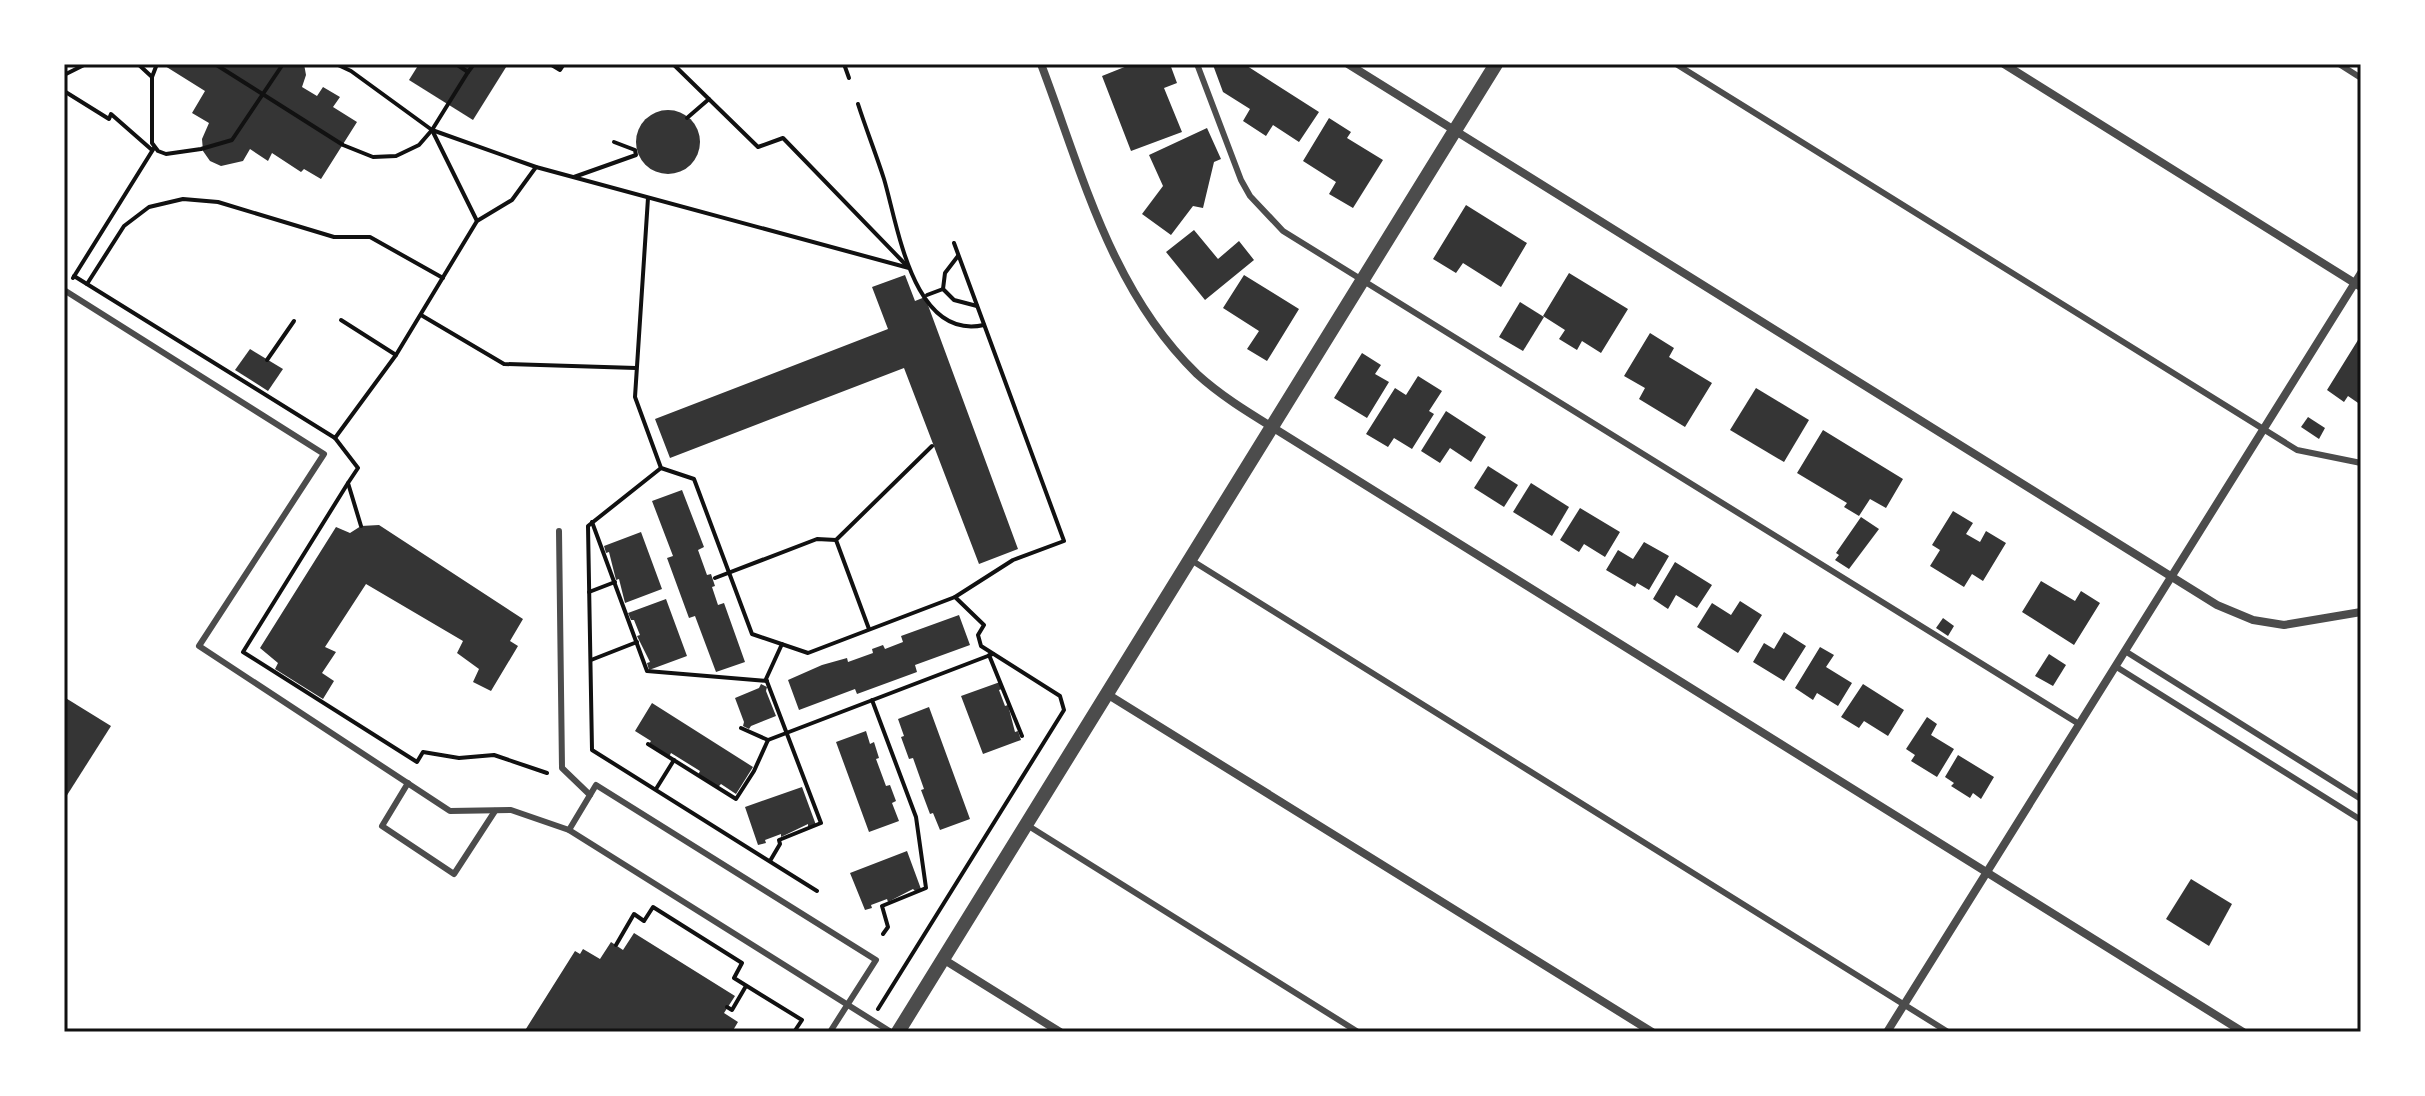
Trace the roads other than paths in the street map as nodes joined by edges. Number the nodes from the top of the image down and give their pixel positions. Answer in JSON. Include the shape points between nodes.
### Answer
{"nodes":[{"id":1,"x":1041,"y":64,"type":"edge"},
{"id":2,"x":1197,"y":64,"type":"edge"},
{"id":3,"x":1348,"y":64,"type":"edge"},
{"id":4,"x":1496,"y":64,"type":"edge"},
{"id":5,"x":1676,"y":64,"type":"edge"},
{"id":6,"x":2004,"y":64,"type":"edge"},
{"id":7,"x":2339,"y":64,"type":"edge"},
{"id":8,"x":2361,"y":78,"type":"edge"},
{"id":9,"x":1454,"y":131,"type":"junction"},
{"id":10,"x":2361,"y":273,"type":"edge"},
{"id":11,"x":1362,"y":280,"type":"junction"},
{"id":12,"x":2358,"y":285,"type":"edge"},
{"id":13,"x":64,"y":290,"type":"edge"},
{"id":14,"x":1272,"y":427,"type":"junction"},
{"id":15,"x":2264,"y":429,"type":"junction"},
{"id":16,"x":2361,"y":463,"type":"edge"},
{"id":17,"x":559,"y":531,"type":"dead end"},
{"id":18,"x":1191,"y":560,"type":"junction"},
{"id":19,"x":2171,"y":578,"type":"junction"},
{"id":20,"x":2361,"y":612,"type":"edge"},
{"id":21,"x":2125,"y":651,"type":"junction"},
{"id":22,"x":2115,"y":666,"type":"junction"},
{"id":23,"x":1107,"y":694,"type":"junction"},
{"id":24,"x":2079,"y":724,"type":"junction"},
{"id":25,"x":408,"y":783,"type":"junction"},
{"id":26,"x":590,"y":795,"type":"junction"},
{"id":27,"x":2361,"y":799,"type":"edge"},
{"id":28,"x":495,"y":811,"type":"junction"},
{"id":29,"x":2361,"y":820,"type":"edge"},
{"id":30,"x":1027,"y":825,"type":"junction"},
{"id":31,"x":569,"y":830,"type":"junction"},
{"id":32,"x":1987,"y":872,"type":"junction"},
{"id":33,"x":943,"y":959,"type":"junction"},
{"id":34,"x":847,"y":1005,"type":"junction"},
{"id":35,"x":1904,"y":1005,"type":"junction"},
{"id":36,"x":830,"y":1032,"type":"edge"},
{"id":37,"x":891,"y":1032,"type":"edge"},
{"id":38,"x":898,"y":1032,"type":"edge"},
{"id":39,"x":1060,"y":1032,"type":"edge"},
{"id":40,"x":1358,"y":1032,"type":"edge"},
{"id":41,"x":1652,"y":1032,"type":"edge"},
{"id":42,"x":1887,"y":1032,"type":"edge"},
{"id":43,"x":1948,"y":1032,"type":"edge"},
{"id":44,"x":2243,"y":1032,"type":"edge"}],
"edges":[{"from":1,"to":14,"type":"street","via":[[1107,240],[1134,294],[1197,373]]},
{"from":2,"to":11,"type":"lane","via":[[1250,196],[1283,231]]},
{"from":3,"to":9,"type":"street"},
{"from":4,"to":9,"type":"street"},
{"from":5,"to":15,"type":"lane"},
{"from":6,"to":12,"type":"street"},
{"from":7,"to":8,"type":"lane"},
{"from":9,"to":11,"type":"street"},
{"from":9,"to":19,"type":"street"},
{"from":10,"to":12,"type":"street"},
{"from":11,"to":14,"type":"street"},
{"from":11,"to":24,"type":"lane"},
{"from":12,"to":15,"type":"street"},
{"from":13,"to":25,"type":"lane","via":[[324,454],[199,646]]},
{"from":14,"to":18,"type":"street"},
{"from":14,"to":32,"type":"street"},
{"from":15,"to":16,"type":"lane","via":[[2297,450]]},
{"from":15,"to":19,"type":"street"},
{"from":17,"to":26,"type":"lane","via":[[562,768]]},
{"from":18,"to":23,"type":"street"},
{"from":18,"to":35,"type":"lane"},
{"from":19,"to":20,"type":"street","via":[[2253,620],[2284,625]]},
{"from":19,"to":21,"type":"street"},
{"from":21,"to":22,"type":"street"},
{"from":21,"to":27,"type":"lane"},
{"from":22,"to":24,"type":"street"},
{"from":22,"to":29,"type":"lane"},
{"from":23,"to":30,"type":"street"},
{"from":23,"to":41,"type":"street"},
{"from":24,"to":32,"type":"street"},
{"from":25,"to":28,"type":"lane","via":[[450,811]]},
{"from":25,"to":28,"type":"lane","via":[[382,826],[454,874]]},
{"from":26,"to":31,"type":"lane"},
{"from":26,"to":34,"type":"lane","via":[[596,785],[876,960]]},
{"from":28,"to":31,"type":"lane","via":[[511,810]]},
{"from":30,"to":33,"type":"street"},
{"from":30,"to":40,"type":"lane"},
{"from":31,"to":34,"type":"lane"},
{"from":32,"to":35,"type":"street"},
{"from":32,"to":44,"type":"street"},
{"from":33,"to":38,"type":"street"},
{"from":33,"to":39,"type":"street"},
{"from":34,"to":36,"type":"lane"},
{"from":34,"to":37,"type":"lane"},
{"from":35,"to":42,"type":"street"},
{"from":35,"to":43,"type":"lane"}]}
